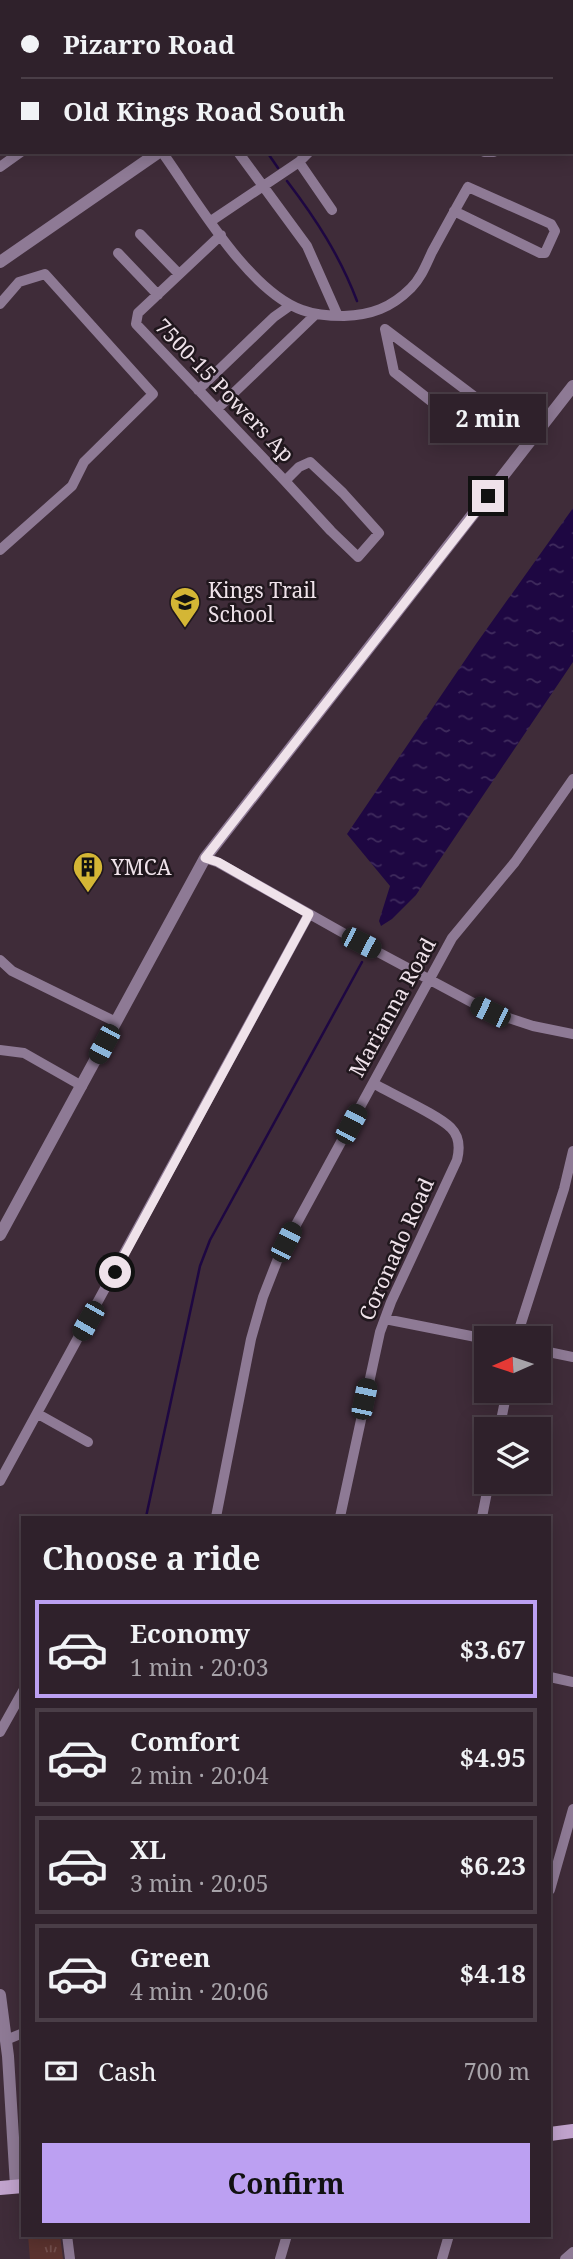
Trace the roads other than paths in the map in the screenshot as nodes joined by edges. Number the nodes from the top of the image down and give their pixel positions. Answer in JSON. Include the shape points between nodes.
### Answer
{"nodes":[{"id":1,"x":18,"y":154,"type":"edge"},
{"id":2,"x":158,"y":154,"type":"edge"},
{"id":3,"x":162,"y":154,"type":"edge"},
{"id":4,"x":240,"y":154,"type":"edge"},
{"id":5,"x":307,"y":154,"type":"edge"},
{"id":6,"x":299,"y":162,"type":"junction"},
{"id":7,"x":0,"y":167,"type":"edge"},
{"id":8,"x":264,"y":186,"type":"junction"},
{"id":9,"x":332,"y":210,"type":"dead end"},
{"id":10,"x":454,"y":211,"type":"junction"},
{"id":11,"x":211,"y":221,"type":"junction"},
{"id":12,"x":140,"y":234,"type":"dead end"},
{"id":13,"x":221,"y":235,"type":"junction"},
{"id":14,"x":118,"y":253,"type":"dead end"},
{"id":15,"x":0,"y":262,"type":"edge"},
{"id":16,"x":179,"y":274,"type":"junction"},
{"id":17,"x":158,"y":295,"type":"junction"},
{"id":18,"x":0,"y":304,"type":"edge"},
{"id":19,"x":290,"y":305,"type":"junction"},
{"id":20,"x":316,"y":314,"type":"junction"},
{"id":21,"x":369,"y":314,"type":"junction"},
{"id":22,"x":338,"y":316,"type":"junction"},
{"id":23,"x":385,"y":329,"type":"junction"},
{"id":24,"x":573,"y":386,"type":"edge"},
{"id":25,"x":198,"y":390,"type":"junction"},
{"id":26,"x":217,"y":409,"type":"junction"},
{"id":27,"x":285,"y":481,"type":"junction"},
{"id":28,"x":0,"y":550,"type":"edge"},
{"id":29,"x":573,"y":779,"type":"edge"},
{"id":30,"x":205,"y":858,"type":"junction"},
{"id":31,"x":309,"y":914,"type":"junction"},
{"id":32,"x":0,"y":960,"type":"edge"},
{"id":33,"x":429,"y":979,"type":"junction"},
{"id":34,"x":116,"y":1023,"type":"junction"},
{"id":35,"x":573,"y":1034,"type":"edge"},
{"id":36,"x":0,"y":1050,"type":"edge"},
{"id":37,"x":373,"y":1083,"type":"junction"},
{"id":38,"x":82,"y":1086,"type":"junction"},
{"id":39,"x":573,"y":1151,"type":"edge"},
{"id":40,"x":0,"y":1235,"type":"edge"},
{"id":41,"x":385,"y":1319,"type":"junction"},
{"id":42,"x":520,"y":1326,"type":"edge"},
{"id":43,"x":474,"y":1337,"type":"edge"},
{"id":44,"x":551,"y":1352,"type":"edge"},
{"id":45,"x":573,"y":1357,"type":"edge"},
{"id":46,"x":38,"y":1414,"type":"junction"},
{"id":47,"x":88,"y":1442,"type":"dead end"},
{"id":48,"x":0,"y":1481,"type":"edge"},
{"id":49,"x":487,"y":1494,"type":"edge"},
{"id":50,"x":216,"y":1516,"type":"edge"},
{"id":51,"x":340,"y":1516,"type":"edge"},
{"id":52,"x":482,"y":1516,"type":"edge"},
{"id":53,"x":551,"y":1677,"type":"edge"},
{"id":54,"x":573,"y":1682,"type":"edge"},
{"id":55,"x":21,"y":1694,"type":"edge"},
{"id":56,"x":0,"y":1732,"type":"edge"},
{"id":57,"x":573,"y":1809,"type":"edge"},
{"id":58,"x":551,"y":1886,"type":"edge"},
{"id":59,"x":0,"y":1995,"type":"edge"},
{"id":60,"x":21,"y":2035,"type":"edge"},
{"id":61,"x":6,"y":2040,"type":"junction"},
{"id":62,"x":573,"y":2131,"type":"edge"},
{"id":63,"x":551,"y":2134,"type":"edge"},
{"id":64,"x":19,"y":2186,"type":"edge"},
{"id":65,"x":0,"y":2188,"type":"edge"},
{"id":66,"x":67,"y":2237,"type":"edge"},
{"id":67,"x":286,"y":2237,"type":"edge"},
{"id":68,"x":448,"y":2237,"type":"edge"},
{"id":69,"x":573,"y":2252,"type":"edge"},
{"id":70,"x":70,"y":2259,"type":"edge"},
{"id":71,"x":280,"y":2259,"type":"edge"},
{"id":72,"x":442,"y":2259,"type":"edge"},
{"id":73,"x":565,"y":2259,"type":"edge"}],
"edges":[{"from":1,"to":7,"type":"street"},
{"from":2,"to":15,"type":"street"},
{"from":3,"to":11,"type":"street"},
{"from":4,"to":8,"type":"street"},
{"from":5,"to":6,"type":"street"},
{"from":6,"to":8,"type":"street"},
{"from":6,"to":9,"type":"street"},
{"from":8,"to":11,"type":"street"},
{"from":8,"to":22,"type":"street","via":[[307,246]]},
{"from":10,"to":10,"type":"street","via":[[468,187],[551,224],[555,231],[545,253],[540,253]]},
{"from":10,"to":21,"type":"street","via":[[417,281],[393,303]]},
{"from":11,"to":13,"type":"street"},
{"from":12,"to":16,"type":"street"},
{"from":13,"to":16,"type":"street","name":"7500-15 Powers Ap"},
{"from":13,"to":19,"type":"street","via":[[253,275]]},
{"from":14,"to":17,"type":"street"},
{"from":16,"to":17,"type":"street","name":"7500-15 Powers Ap"},
{"from":17,"to":25,"type":"street","name":"7500-15 Powers Ap","via":[[138,313],[136,324]]},
{"from":18,"to":28,"type":"street","via":[[19,282],[45,274],[153,394],[84,462],[72,486]]},
{"from":19,"to":20,"type":"street"},
{"from":19,"to":25,"type":"street"},
{"from":20,"to":22,"type":"street"},
{"from":20,"to":26,"type":"street"},
{"from":21,"to":22,"type":"street"},
{"from":21,"to":23,"type":"street"},
{"from":23,"to":23,"type":"street","via":[[479,400],[460,424],[394,372]]},
{"from":24,"to":30,"type":"street"},
{"from":25,"to":26,"type":"street","name":"7500-15 Powers Ap"},
{"from":26,"to":27,"type":"street","name":"7500-15 Powers Ap"},
{"from":27,"to":27,"type":"street","name":"7500-15 Powers Ap","via":[[358,557],[379,533],[310,462]]},
{"from":29,"to":33,"type":"street","name":"Marianna Road","via":[[515,862],[452,938]]},
{"from":30,"to":31,"type":"street"},
{"from":30,"to":34,"type":"street"},
{"from":31,"to":33,"type":"street"},
{"from":31,"to":46,"type":"street"},
{"from":32,"to":34,"type":"street","via":[[12,971]]},
{"from":33,"to":35,"type":"street","via":[[490,1012]]},
{"from":33,"to":37,"type":"street","name":"Marianna Road"},
{"from":34,"to":38,"type":"street"},
{"from":36,"to":38,"type":"street","via":[[24,1053]]},
{"from":37,"to":41,"type":"street","name":"Coronado Road","via":[[445,1123],[456,1135],[459,1150]]},
{"from":37,"to":50,"type":"street","name":"Marianna Road","via":[[292,1229],[269,1281],[251,1339]]},
{"from":38,"to":40,"type":"street"},
{"from":39,"to":42,"type":"street"},
{"from":41,"to":43,"type":"street"},
{"from":41,"to":51,"type":"street","name":"Coronado Road"},
{"from":44,"to":45,"type":"street"},
{"from":46,"to":47,"type":"street"},
{"from":46,"to":48,"type":"street"},
{"from":49,"to":52,"type":"street"},
{"from":53,"to":54,"type":"street"},
{"from":55,"to":56,"type":"street"},
{"from":57,"to":58,"type":"street"},
{"from":59,"to":61,"type":"street"},
{"from":60,"to":61,"type":"street"},
{"from":61,"to":64,"type":"street"},
{"from":62,"to":63,"type":"main road"},
{"from":64,"to":65,"type":"main road"},
{"from":66,"to":70,"type":"street"},
{"from":67,"to":71,"type":"street"},
{"from":68,"to":72,"type":"street"},
{"from":69,"to":73,"type":"street"}]}
